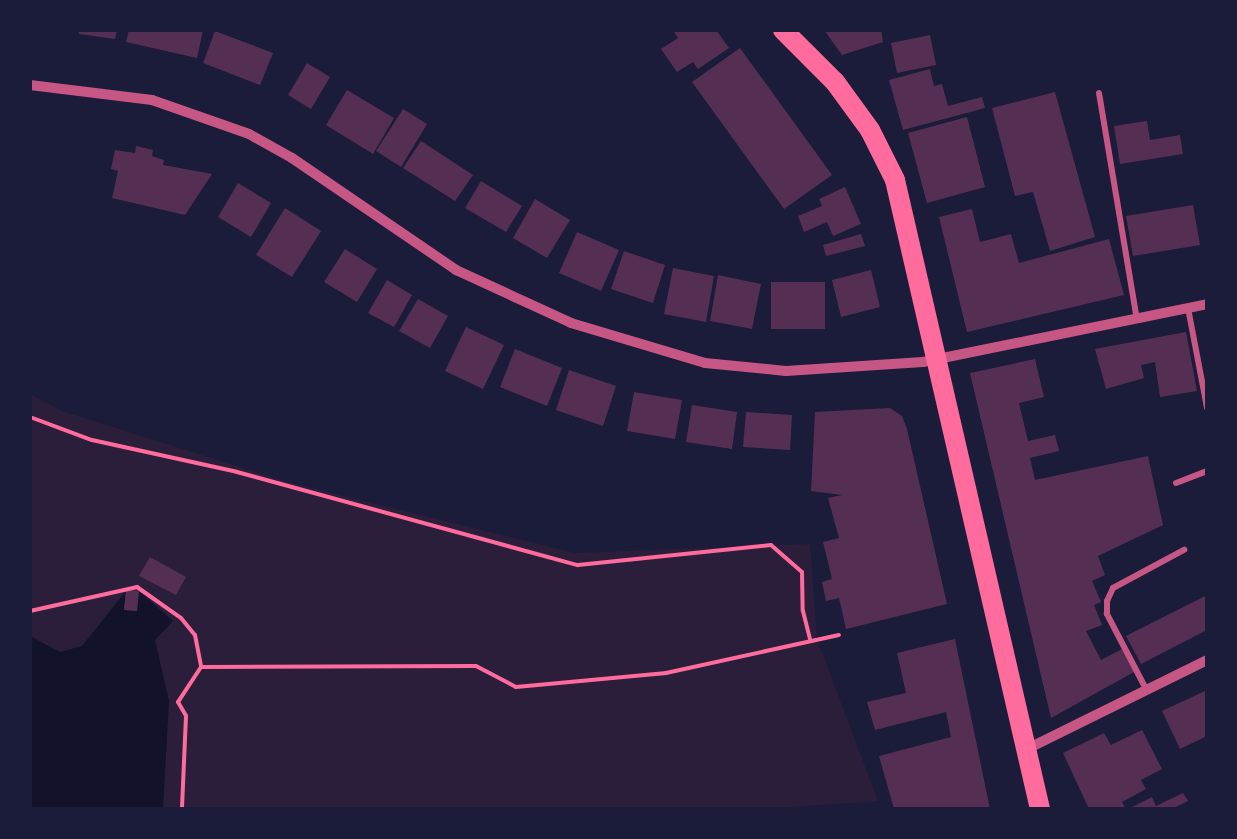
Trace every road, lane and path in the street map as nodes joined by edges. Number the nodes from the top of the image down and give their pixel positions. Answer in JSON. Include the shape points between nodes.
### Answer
{"nodes":[{"id":1,"x":783,"y":30,"type":"edge"},
{"id":2,"x":30,"y":85,"type":"edge"},
{"id":3,"x":1098,"y":93,"type":"dead end"},
{"id":4,"x":1207,"y":304,"type":"edge"},
{"id":5,"x":1188,"y":306,"type":"junction"},
{"id":6,"x":1136,"y":315,"type":"junction"},
{"id":7,"x":939,"y":359,"type":"junction"},
{"id":8,"x":1207,"y":408,"type":"edge"},
{"id":9,"x":30,"y":417,"type":"edge"},
{"id":10,"x":1207,"y":471,"type":"edge"},
{"id":11,"x":1176,"y":483,"type":"dead end"},
{"id":12,"x":1184,"y":550,"type":"dead end"},
{"id":13,"x":30,"y":611,"type":"edge"},
{"id":14,"x":839,"y":635,"type":"dead end"},
{"id":15,"x":810,"y":640,"type":"junction"},
{"id":16,"x":1207,"y":660,"type":"edge"},
{"id":17,"x":202,"y":667,"type":"junction"},
{"id":18,"x":1146,"y":690,"type":"junction"},
{"id":19,"x":1027,"y":749,"type":"junction"},
{"id":20,"x":1040,"y":808,"type":"edge"},
{"id":21,"x":182,"y":809,"type":"edge"}],
"edges":[{"from":1,"to":7,"type":"highway","via":[[835,82],[884,154]]},
{"from":2,"to":7,"type":"street","via":[[152,100],[249,134],[456,270],[622,340],[705,362],[786,371]]},
{"from":3,"to":6,"type":"lane"},
{"from":4,"to":5,"type":"street"},
{"from":5,"to":6,"type":"street"},
{"from":5,"to":8,"type":"lane"},
{"from":6,"to":7,"type":"street"},
{"from":7,"to":19,"type":"highway"},
{"from":9,"to":15,"type":"path","via":[[108,444],[237,472],[578,565],[771,545],[802,572]]},
{"from":10,"to":11,"type":"lane"},
{"from":12,"to":18,"type":"lane","via":[[1114,588],[1107,601],[1107,614]]},
{"from":13,"to":17,"type":"path","via":[[132,589],[181,618],[195,635]]},
{"from":14,"to":15,"type":"path"},
{"from":15,"to":17,"type":"path","via":[[666,673],[516,687],[476,666]]},
{"from":16,"to":18,"type":"street"},
{"from":17,"to":21,"type":"path","via":[[178,702],[186,716]]},
{"from":18,"to":19,"type":"street"},
{"from":19,"to":20,"type":"highway"}]}
